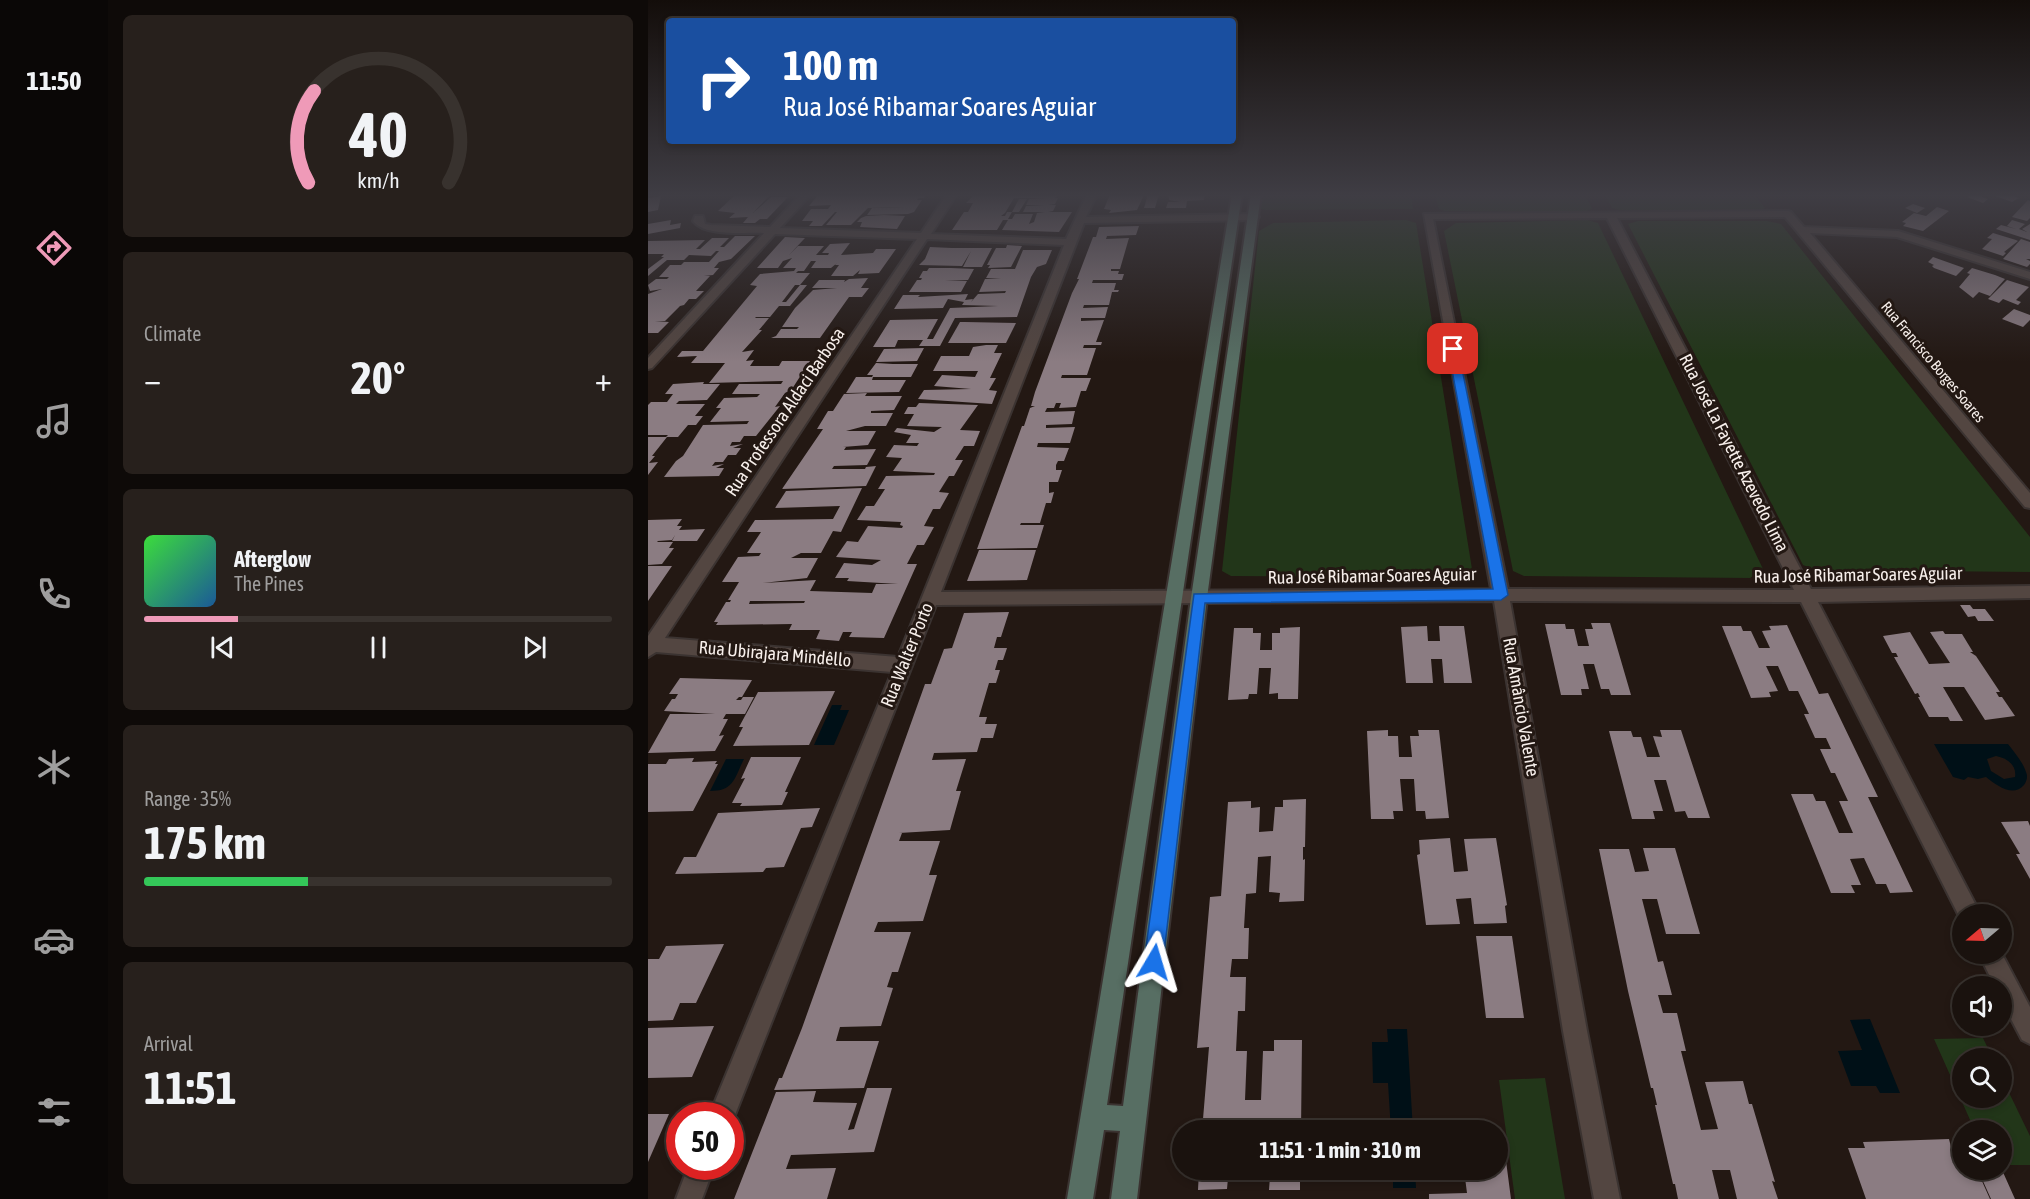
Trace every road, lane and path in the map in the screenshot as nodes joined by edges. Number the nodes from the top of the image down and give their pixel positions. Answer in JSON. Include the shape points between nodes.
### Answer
{"nodes":[{"id":1,"x":754,"y":250,"type":"edge"},
{"id":2,"x":915,"y":250,"type":"edge"},
{"id":3,"x":1067,"y":250,"type":"edge"},
{"id":4,"x":1229,"y":250,"type":"edge"},
{"id":5,"x":1249,"y":250,"type":"edge"},
{"id":6,"x":1433,"y":250,"type":"edge"},
{"id":7,"x":1629,"y":250,"type":"edge"},
{"id":8,"x":1818,"y":250,"type":"edge"},
{"id":9,"x":1948,"y":250,"type":"edge"},
{"id":10,"x":2030,"y":276,"type":"edge"},
{"id":11,"x":648,"y":365,"type":"edge"},
{"id":12,"x":2030,"y":503,"type":"edge"},
{"id":13,"x":2030,"y":592,"type":"edge"},
{"id":14,"x":1501,"y":595,"type":"junction"},
{"id":15,"x":1808,"y":596,"type":"junction"},
{"id":16,"x":1173,"y":597,"type":"junction"},
{"id":17,"x":1199,"y":598,"type":"junction"},
{"id":18,"x":930,"y":599,"type":"junction"},
{"id":19,"x":649,"y":646,"type":"edge"},
{"id":20,"x":902,"y":665,"type":"junction"},
{"id":21,"x":1964,"y":904,"type":"edge"},
{"id":22,"x":1995,"y":964,"type":"edge"},
{"id":23,"x":2030,"y":1032,"type":"edge"},
{"id":24,"x":728,"y":1102,"type":"edge"},
{"id":25,"x":1093,"y":1117,"type":"junction"},
{"id":26,"x":1134,"y":1119,"type":"junction"},
{"id":27,"x":696,"y":1180,"type":"edge"},
{"id":28,"x":689,"y":1199,"type":"edge"},
{"id":29,"x":1080,"y":1199,"type":"edge"},
{"id":30,"x":1124,"y":1199,"type":"edge"},
{"id":31,"x":1607,"y":1199,"type":"edge"}],
"edges":[{"from":1,"to":11,"type":"street"},
{"from":2,"to":19,"type":"street","name":"Rua Professora Aldaci Barbosa"},
{"from":3,"to":18,"type":"street","name":"Rua Walter Porto"},
{"from":4,"to":16,"type":"main road"},
{"from":5,"to":17,"type":"main road"},
{"from":6,"to":14,"type":"street","name":"Rua Amâncio Valente"},
{"from":7,"to":15,"type":"street","name":"Rua José La Fayette Azevedo Lima"},
{"from":8,"to":12,"type":"street","name":"Rua Francisco Borges Soares"},
{"from":9,"to":10,"type":"street"},
{"from":13,"to":15,"type":"street","name":"Rua José Ribamar Soares Aguiar"},
{"from":14,"to":15,"type":"street","name":"Rua José Ribamar Soares Aguiar"},
{"from":14,"to":17,"type":"street","name":"Rua José Ribamar Soares Aguiar"},
{"from":14,"to":31,"type":"street","name":"Rua Amâncio Valente"},
{"from":15,"to":21,"type":"street","name":"Rua José La Fayette Azevedo Lima"},
{"from":16,"to":17,"type":"street","name":"Rua José Ribamar Soares Aguiar"},
{"from":16,"to":18,"type":"street","name":"Rua José Ribamar Soares Aguiar"},
{"from":16,"to":25,"type":"main road"},
{"from":17,"to":26,"type":"main road"},
{"from":18,"to":20,"type":"street","name":"Rua Walter Porto"},
{"from":19,"to":20,"type":"street","name":"Rua Ubirajara Mindêllo"},
{"from":20,"to":24,"type":"street","name":"Rua Walter Porto"},
{"from":22,"to":23,"type":"street"},
{"from":25,"to":26,"type":"main road"},
{"from":25,"to":29,"type":"main road"},
{"from":26,"to":30,"type":"main road"},
{"from":27,"to":28,"type":"street"}]}
